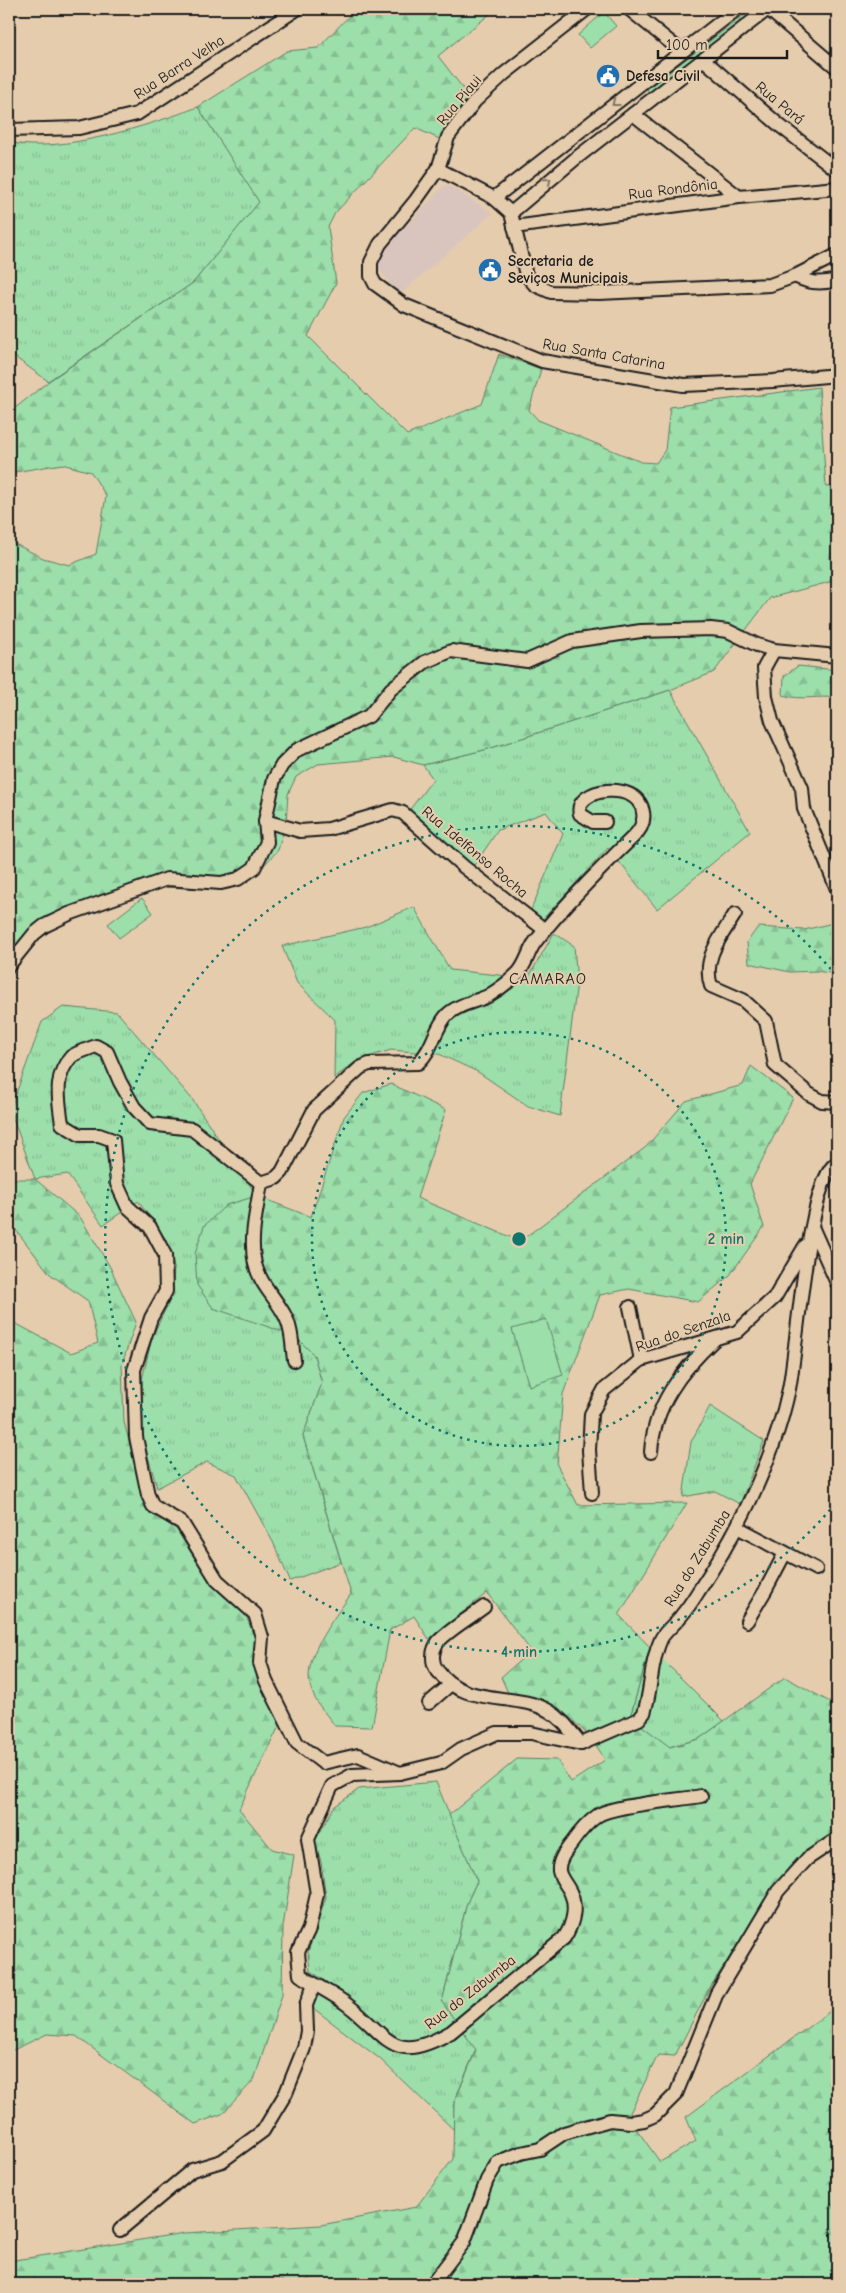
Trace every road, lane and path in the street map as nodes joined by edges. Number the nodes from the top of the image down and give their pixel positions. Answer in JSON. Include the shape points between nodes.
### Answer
{"nodes":[{"id":1,"x":297,"y":9,"type":"edge"},
{"id":2,"x":587,"y":9,"type":"edge"},
{"id":3,"x":629,"y":9,"type":"edge"},
{"id":4,"x":737,"y":9,"type":"edge"},
{"id":5,"x":768,"y":9,"type":"edge"},
{"id":6,"x":681,"y":51,"type":"junction"},
{"id":7,"x":704,"y":60,"type":"junction"},
{"id":8,"x":837,"y":68,"type":"edge"},
{"id":9,"x":639,"y":84,"type":"junction"},
{"id":10,"x":652,"y":100,"type":"junction"},
{"id":11,"x":633,"y":114,"type":"junction"},
{"id":12,"x":9,"y":130,"type":"edge"},
{"id":13,"x":438,"y":169,"type":"junction"},
{"id":14,"x":837,"y":170,"type":"edge"},
{"id":15,"x":512,"y":184,"type":"junction"},
{"id":16,"x":837,"y":188,"type":"edge"},
{"id":17,"x":739,"y":197,"type":"junction"},
{"id":18,"x":494,"y":198,"type":"junction"},
{"id":19,"x":526,"y":198,"type":"junction"},
{"id":20,"x":511,"y":213,"type":"junction"},
{"id":21,"x":514,"y":226,"type":"junction"},
{"id":22,"x":837,"y":255,"type":"edge"},
{"id":23,"x":795,"y":276,"type":"junction"},
{"id":24,"x":837,"y":280,"type":"edge"},
{"id":25,"x":380,"y":289,"type":"joint"},
{"id":26,"x":837,"y":375,"type":"edge"},
{"id":27,"x":774,"y":650,"type":"junction"},
{"id":28,"x":837,"y":656,"type":"edge"},
{"id":29,"x":265,"y":821,"type":"junction"},
{"id":30,"x":605,"y":822,"type":"dead end"},
{"id":31,"x":837,"y":889,"type":"edge"},
{"id":32,"x":735,"y":914,"type":"dead end"},
{"id":33,"x":545,"y":930,"type":"junction"},
{"id":34,"x":9,"y":965,"type":"edge"},
{"id":35,"x":837,"y":1102,"type":"edge"},
{"id":36,"x":837,"y":1163,"type":"edge"},
{"id":37,"x":261,"y":1183,"type":"junction"},
{"id":38,"x":812,"y":1233,"type":"junction"},
{"id":39,"x":837,"y":1283,"type":"edge"},
{"id":40,"x":630,"y":1307,"type":"dead end"},
{"id":41,"x":714,"y":1340,"type":"junction"},
{"id":42,"x":294,"y":1360,"type":"dead end"},
{"id":43,"x":641,"y":1360,"type":"junction"},
{"id":44,"x":651,"y":1452,"type":"dead end"},
{"id":45,"x":592,"y":1493,"type":"dead end"},
{"id":46,"x":737,"y":1527,"type":"junction"},
{"id":47,"x":785,"y":1553,"type":"junction"},
{"id":48,"x":816,"y":1569,"type":"dead end"},
{"id":49,"x":484,"y":1607,"type":"dead end"},
{"id":50,"x":747,"y":1621,"type":"dead end"},
{"id":51,"x":451,"y":1684,"type":"junction"},
{"id":52,"x":429,"y":1703,"type":"dead end"},
{"id":53,"x":580,"y":1744,"type":"junction"},
{"id":54,"x":400,"y":1773,"type":"junction"},
{"id":55,"x":701,"y":1796,"type":"dead end"},
{"id":56,"x":837,"y":1839,"type":"edge"},
{"id":57,"x":314,"y":1984,"type":"junction"},
{"id":58,"x":120,"y":2230,"type":"dead end"},
{"id":59,"x":432,"y":2284,"type":"edge"}],
"edges":[{"from":1,"to":12,"type":"street","name":"Rua Barra Velha","via":[[137,114],[78,128]]},
{"from":2,"to":13,"type":"street","name":"Rua Piaui","via":[[475,101],[448,137]]},
{"from":3,"to":6,"type":"street"},
{"from":4,"to":6,"type":"street"},
{"from":5,"to":7,"type":"street"},
{"from":5,"to":8,"type":"street"},
{"from":6,"to":9,"type":"street"},
{"from":7,"to":10,"type":"street"},
{"from":7,"to":14,"type":"street","name":"Rua Pará"},
{"from":9,"to":10,"type":"street"},
{"from":9,"to":15,"type":"street","one_way":true},
{"from":10,"to":11,"type":"street"},
{"from":11,"to":17,"type":"street"},
{"from":19,"to":11,"type":"street","one_way":true},
{"from":13,"to":18,"type":"street"},
{"from":13,"to":25,"type":"street","name":"Rua Piaui","via":[[371,262],[371,276]]},
{"from":15,"to":18,"type":"street"},
{"from":15,"to":19,"type":"street"},
{"from":16,"to":17,"type":"street","name":"Rua Rondônia"},
{"from":17,"to":21,"type":"street","name":"Rua Rondônia"},
{"from":18,"to":20,"type":"street"},
{"from":19,"to":20,"type":"street"},
{"from":20,"to":21,"type":"street"},
{"from":21,"to":23,"type":"street","via":[[526,275],[535,286],[551,292],[599,293],[770,285]]},
{"from":22,"to":23,"type":"street"},
{"from":23,"to":24,"type":"street","via":[[821,284]]},
{"from":25,"to":26,"type":"street","name":"Rua Santa Catarina","via":[[404,305],[542,361],[683,385]]},
{"from":27,"to":28,"type":"street"},
{"from":27,"to":29,"type":"street","via":[[728,631],[711,629],[641,631],[572,641],[527,660],[451,651],[425,662],[391,689],[368,716],[297,750],[274,779]]},
{"from":27,"to":31,"type":"street","via":[[764,668],[772,721],[802,788],[804,808]]},
{"from":29,"to":33,"type":"street","name":"Rua Idelfonso Rocha","via":[[300,831],[329,829],[393,810],[403,813],[464,867]]},
{"from":29,"to":34,"type":"street","via":[[267,842],[259,861],[238,879],[222,883],[167,879],[69,914],[34,934]]},
{"from":30,"to":33,"type":"street","via":[[593,822],[582,816],[579,810],[582,803],[596,793],[606,790],[631,794],[641,803],[644,819],[638,833]]},
{"from":32,"to":35,"type":"street","via":[[709,958],[707,975],[711,986],[744,1000],[766,1021],[775,1065],[808,1094],[822,1101]]},
{"from":33,"to":37,"type":"street","via":[[517,974],[489,995],[447,1015],[418,1063],[369,1064],[348,1077],[314,1110],[282,1172],[276,1178]]},
{"from":36,"to":38,"type":"street","name":"Rua do Zabumba","via":[[829,1169],[822,1183]]},
{"from":37,"to":42,"type":"street","via":[[252,1240],[256,1265],[265,1287],[285,1315]]},
{"from":37,"to":54,"type":"street","via":[[192,1129],[150,1124],[134,1107],[107,1052],[96,1046],[72,1056],[59,1077],[62,1124],[80,1135],[98,1135],[113,1140],[117,1184],[127,1206],[150,1226],[165,1256],[166,1290],[151,1318],[134,1370],[136,1437],[153,1506],[182,1523],[217,1580],[255,1614],[262,1637],[260,1663],[297,1743],[323,1763],[358,1754]]},
{"from":38,"to":39,"type":"street"},
{"from":38,"to":41,"type":"street","name":"Rua do Senzala","via":[[775,1297],[736,1332]]},
{"from":38,"to":46,"type":"street","name":"Rua do Zabumba","via":[[785,1406],[755,1491]]},
{"from":40,"to":43,"type":"street"},
{"from":41,"to":43,"type":"street","name":"Rua do Senzala","via":[[700,1341]]},
{"from":41,"to":44,"type":"street","via":[[691,1363],[664,1401],[652,1432]]},
{"from":43,"to":45,"type":"street","name":"Rua do Senzala","via":[[604,1390],[591,1414]]},
{"from":46,"to":47,"type":"street"},
{"from":46,"to":53,"type":"street","name":"Rua do Zabumba","via":[[698,1593],[662,1638],[652,1664],[644,1713],[639,1720]]},
{"from":47,"to":48,"type":"street"},
{"from":47,"to":50,"type":"street"},
{"from":49,"to":51,"type":"street","via":[[438,1642],[432,1661],[441,1676]]},
{"from":51,"to":52,"type":"street"},
{"from":51,"to":53,"type":"street","via":[[482,1697],[528,1703],[548,1710],[562,1719]]},
{"from":53,"to":54,"type":"street","name":"Rua do Zabumba","via":[[531,1733],[497,1733],[461,1749],[441,1763]]},
{"from":54,"to":57,"type":"street","name":"Rua do Zabumba","via":[[352,1775],[332,1786],[308,1839],[317,1894],[309,1930],[298,1952],[300,1975]]},
{"from":55,"to":57,"type":"street","name":"Rua do Zabumba","via":[[619,1808],[598,1815],[578,1834],[560,1865],[559,1873],[572,1894],[574,1905],[573,1921],[564,1938],[451,2032],[431,2043],[415,2049],[391,2044],[350,2006]]},
{"from":56,"to":59,"type":"street","via":[[807,1859],[778,1891],[716,1993],[676,2094],[655,2115],[644,2120],[610,2120],[571,2130],[540,2149],[498,2162],[487,2180],[464,2242]]},
{"from":57,"to":58,"type":"street","via":[[306,2005],[304,2048],[286,2093],[263,2130],[222,2161],[192,2170]]}]}
